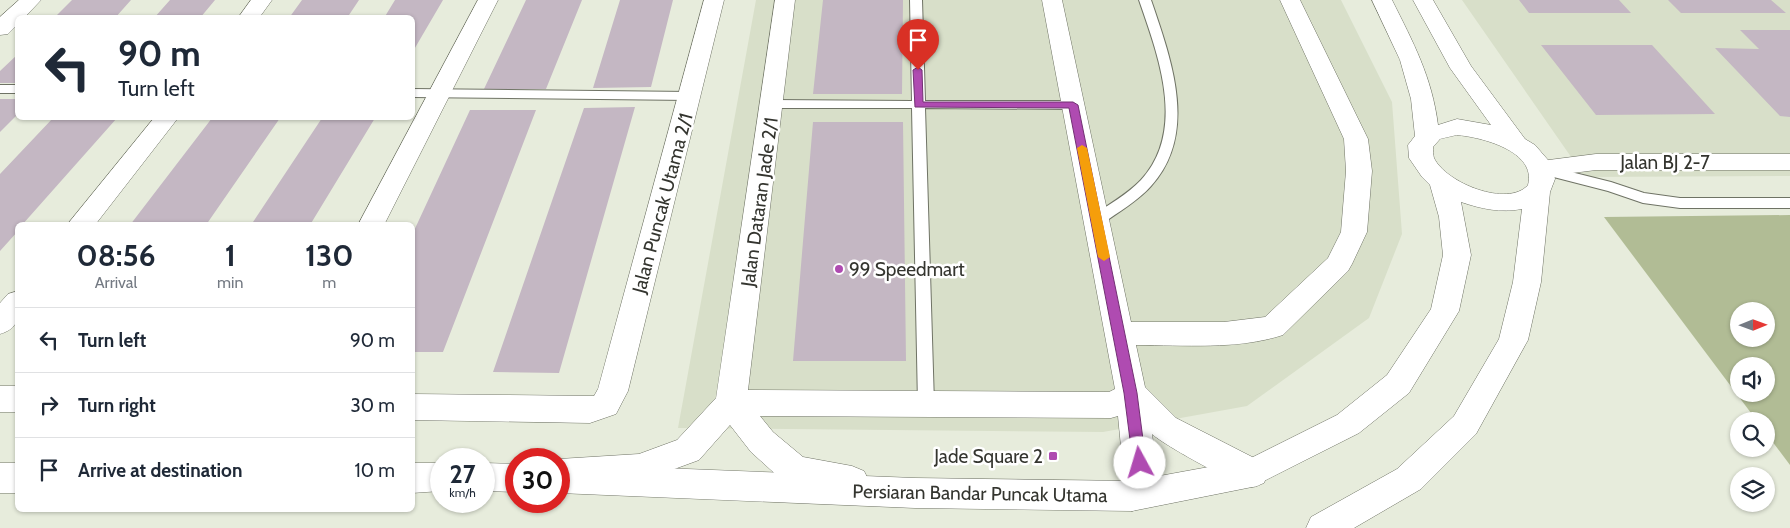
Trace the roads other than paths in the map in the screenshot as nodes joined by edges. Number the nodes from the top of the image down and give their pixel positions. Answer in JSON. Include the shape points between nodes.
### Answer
{"nodes":[{"id":1,"x":31,"y":0,"type":"edge"},
{"id":2,"x":262,"y":0,"type":"edge"},
{"id":3,"x":488,"y":0,"type":"edge"},
{"id":4,"x":714,"y":0,"type":"edge"},
{"id":5,"x":785,"y":0,"type":"edge"},
{"id":6,"x":916,"y":0,"type":"edge"},
{"id":7,"x":1052,"y":0,"type":"edge"},
{"id":8,"x":1145,"y":0,"type":"edge"},
{"id":9,"x":1290,"y":0,"type":"edge"},
{"id":10,"x":1423,"y":0,"type":"edge"},
{"id":11,"x":1385,"y":3,"type":"edge"},
{"id":12,"x":250,"y":15,"type":"edge"},
{"id":13,"x":0,"y":29,"type":"edge"},
{"id":14,"x":0,"y":89,"type":"edge"},
{"id":15,"x":15,"y":89,"type":"edge"},
{"id":16,"x":415,"y":93,"type":"edge"},
{"id":17,"x":439,"y":94,"type":"junction"},
{"id":18,"x":690,"y":96,"type":"junction"},
{"id":19,"x":772,"y":104,"type":"junction"},
{"id":20,"x":918,"y":105,"type":"junction"},
{"id":21,"x":1073,"y":105,"type":"junction"},
{"id":22,"x":164,"y":120,"type":"edge"},
{"id":23,"x":1427,"y":136,"type":"junction"},
{"id":24,"x":1517,"y":144,"type":"junction"},
{"id":25,"x":1790,"y":162,"type":"edge"},
{"id":26,"x":1540,"y":181,"type":"junction"},
{"id":27,"x":1444,"y":184,"type":"junction"},
{"id":28,"x":1790,"y":203,"type":"edge"},
{"id":29,"x":1097,"y":220,"type":"junction"},
{"id":30,"x":82,"y":222,"type":"edge"},
{"id":31,"x":373,"y":222,"type":"edge"},
{"id":32,"x":15,"y":306,"type":"edge"},
{"id":33,"x":0,"y":323,"type":"edge"},
{"id":34,"x":1119,"y":334,"type":"junction"},
{"id":35,"x":1131,"y":393,"type":"junction"},
{"id":36,"x":0,"y":399,"type":"edge"},
{"id":37,"x":15,"y":399,"type":"edge"},
{"id":38,"x":731,"y":403,"type":"junction"},
{"id":39,"x":926,"y":404,"type":"junction"},
{"id":40,"x":415,"y":407,"type":"edge"},
{"id":41,"x":570,"y":471,"type":"edge"},
{"id":42,"x":1252,"y":473,"type":"junction"},
{"id":43,"x":430,"y":477,"type":"edge"},
{"id":44,"x":0,"y":478,"type":"edge"},
{"id":45,"x":15,"y":478,"type":"edge"},
{"id":46,"x":415,"y":478,"type":"edge"},
{"id":47,"x":570,"y":479,"type":"edge"},
{"id":48,"x":915,"y":493,"type":"junction"},
{"id":49,"x":1132,"y":496,"type":"junction"},
{"id":50,"x":1323,"y":528,"type":"edge"}],
"edges":[{"from":1,"to":13,"type":"street"},
{"from":2,"to":12,"type":"street"},
{"from":3,"to":17,"type":"street"},
{"from":4,"to":18,"type":"street","name":"Jalan Puncak Utama 2/1"},
{"from":5,"to":19,"type":"street","name":"Jalan Dataran Jade 2/1"},
{"from":6,"to":20,"type":"lane"},
{"from":7,"to":21,"type":"street"},
{"from":8,"to":29,"type":"lane","via":[[1166,61],[1172,114],[1168,149],[1148,181]]},
{"from":9,"to":34,"type":"street","via":[[1356,139],[1359,171],[1354,232],[1338,264],[1273,327],[1224,333]]},
{"from":10,"to":24,"type":"street","via":[[1462,68]]},
{"from":11,"to":23,"type":"street","via":[[1411,60],[1423,99]]},
{"from":14,"to":15,"type":"lane"},
{"from":16,"to":17,"type":"lane"},
{"from":17,"to":18,"type":"lane"},
{"from":17,"to":31,"type":"street"},
{"from":18,"to":40,"type":"street","name":"Jalan Puncak Utama 2/1","via":[[613,391],[605,405],[590,410]]},
{"from":19,"to":20,"type":"lane"},
{"from":19,"to":38,"type":"street","name":"Jalan Dataran Jade 2/1"},
{"from":20,"to":21,"type":"lane"},
{"from":20,"to":39,"type":"lane"},
{"from":21,"to":29,"type":"street"},
{"from":22,"to":30,"type":"street"},
{"from":23,"to":24,"type":"street","via":[[1457,127],[1477,129]]},
{"from":23,"to":27,"type":"street","via":[[1420,146],[1421,158],[1429,171]]},
{"from":24,"to":26,"type":"street","via":[[1532,156]]},
{"from":25,"to":26,"type":"street","name":"Jalan BJ 2-7","via":[[1596,162]]},
{"from":26,"to":27,"type":"street","via":[[1525,201],[1506,204],[1463,195]]},
{"from":26,"to":28,"type":"lane","via":[[1611,187],[1643,198],[1680,203]]},
{"from":26,"to":50,"type":"street","via":[[1527,282],[1513,340],[1465,425],[1409,480]]},
{"from":27,"to":42,"type":"street","name":"Persiaran Bandar Puncak Utama","via":[[1458,255],[1445,311],[1398,384],[1348,424]]},
{"from":29,"to":34,"type":"street"},
{"from":32,"to":33,"type":"street"},
{"from":34,"to":35,"type":"street"},
{"from":35,"to":39,"type":"street","via":[[1110,405]]},
{"from":35,"to":42,"type":"street","via":[[1166,427],[1196,446]]},
{"from":35,"to":49,"type":"street","via":[[1141,479]]},
{"from":36,"to":37,"type":"street"},
{"from":38,"to":39,"type":"street"},
{"from":38,"to":41,"type":"street","via":[[688,450],[639,468]]},
{"from":38,"to":48,"type":"street","via":[[762,442],[794,470]]},
{"from":42,"to":49,"type":"street","name":"Persiaran Bandar Puncak Utama"},
{"from":43,"to":46,"type":"street"},
{"from":44,"to":45,"type":"street"},
{"from":47,"to":48,"type":"street","name":"Persiaran Bandar Puncak Utama"},
{"from":48,"to":49,"type":"street","name":"Persiaran Bandar Puncak Utama"}]}
